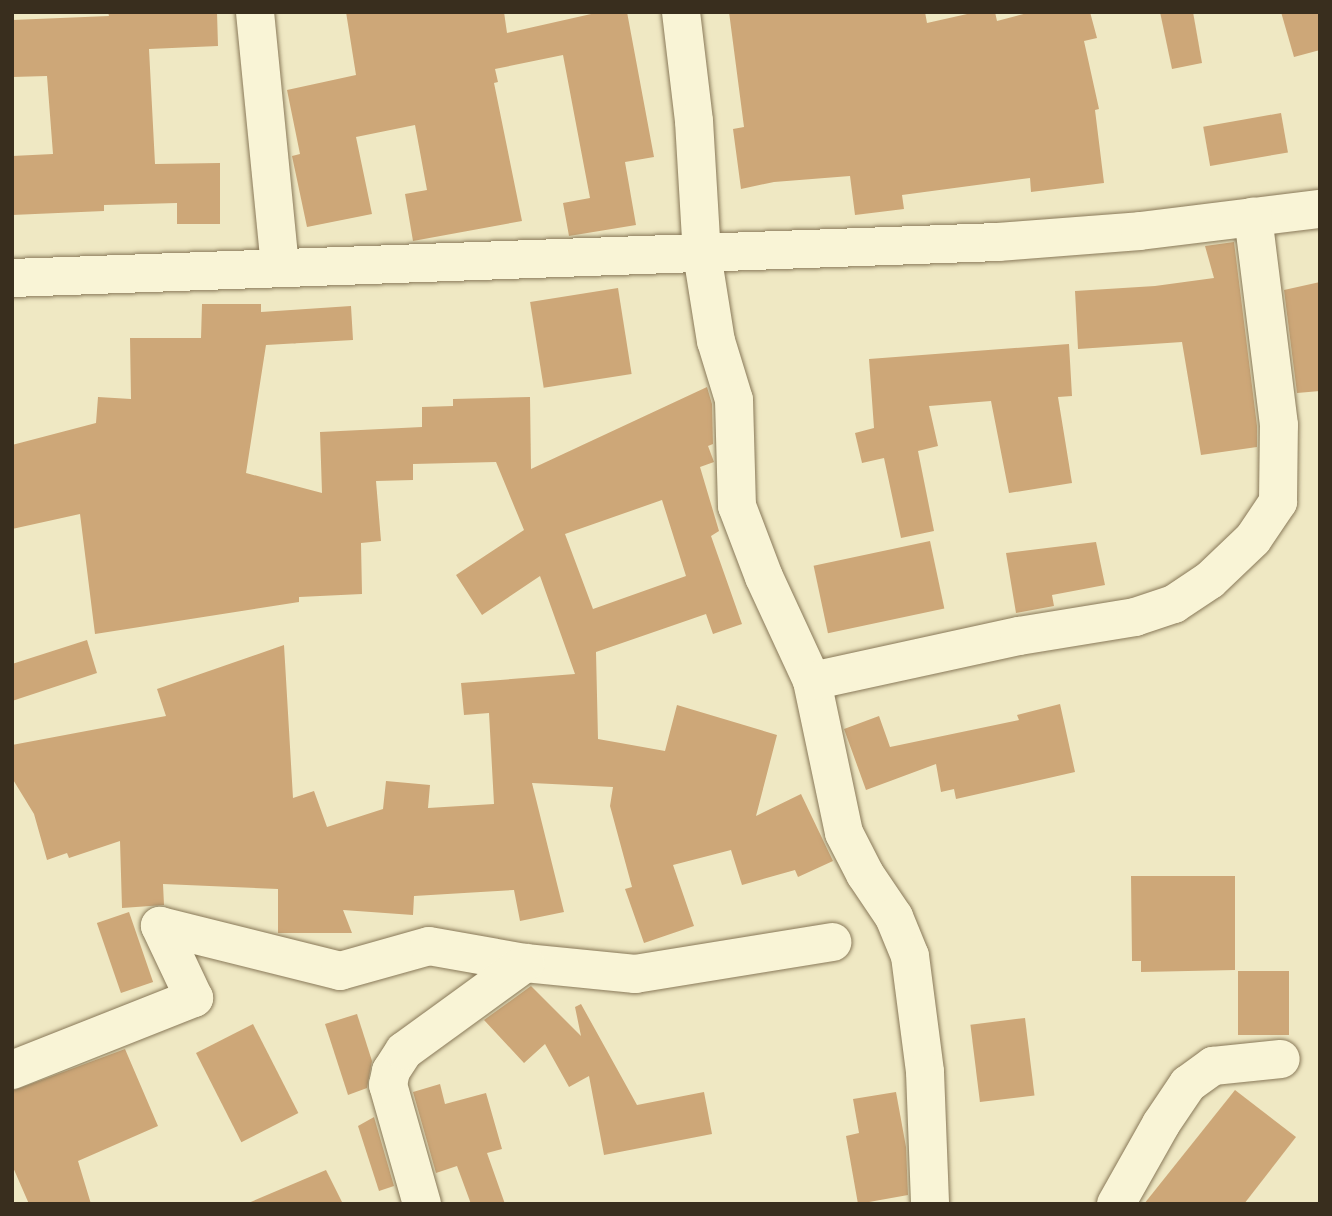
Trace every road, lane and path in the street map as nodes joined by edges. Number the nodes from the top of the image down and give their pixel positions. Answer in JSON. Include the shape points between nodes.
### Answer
{"nodes":[{"id":1,"x":255,"y":12,"type":"edge"},
{"id":2,"x":681,"y":12,"type":"edge"},
{"id":3,"x":1320,"y":209,"type":"edge"},
{"id":4,"x":1253,"y":217,"type":"junction"},
{"id":5,"x":702,"y":254,"type":"junction"},
{"id":6,"x":280,"y":266,"type":"junction"},
{"id":7,"x":12,"y":278,"type":"edge"},
{"id":8,"x":811,"y":681,"type":"junction"},
{"id":9,"x":832,"y":942,"type":"dead end"},
{"id":10,"x":525,"y":963,"type":"junction"},
{"id":11,"x":1281,"y":1059,"type":"dead end"},
{"id":12,"x":12,"y":1070,"type":"edge"},
{"id":13,"x":422,"y":1204,"type":"edge"},
{"id":14,"x":930,"y":1204,"type":"edge"},
{"id":15,"x":1116,"y":1204,"type":"edge"}],
"edges":[{"from":1,"to":6,"type":"street"},
{"from":2,"to":5,"type":"street","via":[[694,121]]},
{"from":3,"to":4,"type":"street"},
{"from":4,"to":5,"type":"street","via":[[998,242]]},
{"from":4,"to":8,"type":"street","via":[[1279,425],[1278,502],[1253,539],[1210,580],[1174,604],[1148,613],[891,661]]},
{"from":5,"to":6,"type":"street"},
{"from":5,"to":8,"type":"street","via":[[716,341],[734,400],[737,506]]},
{"from":6,"to":7,"type":"street"},
{"from":8,"to":14,"type":"street","via":[[844,833],[894,917],[911,956],[925,1072]]},
{"from":9,"to":10,"type":"street","via":[[635,974]]},
{"from":10,"to":12,"type":"street","via":[[429,946],[340,971],[160,926],[194,998]]},
{"from":10,"to":13,"type":"street","via":[[404,1051],[391,1071],[388,1085]]},
{"from":11,"to":15,"type":"street","via":[[1213,1066],[1188,1084]]}]}
